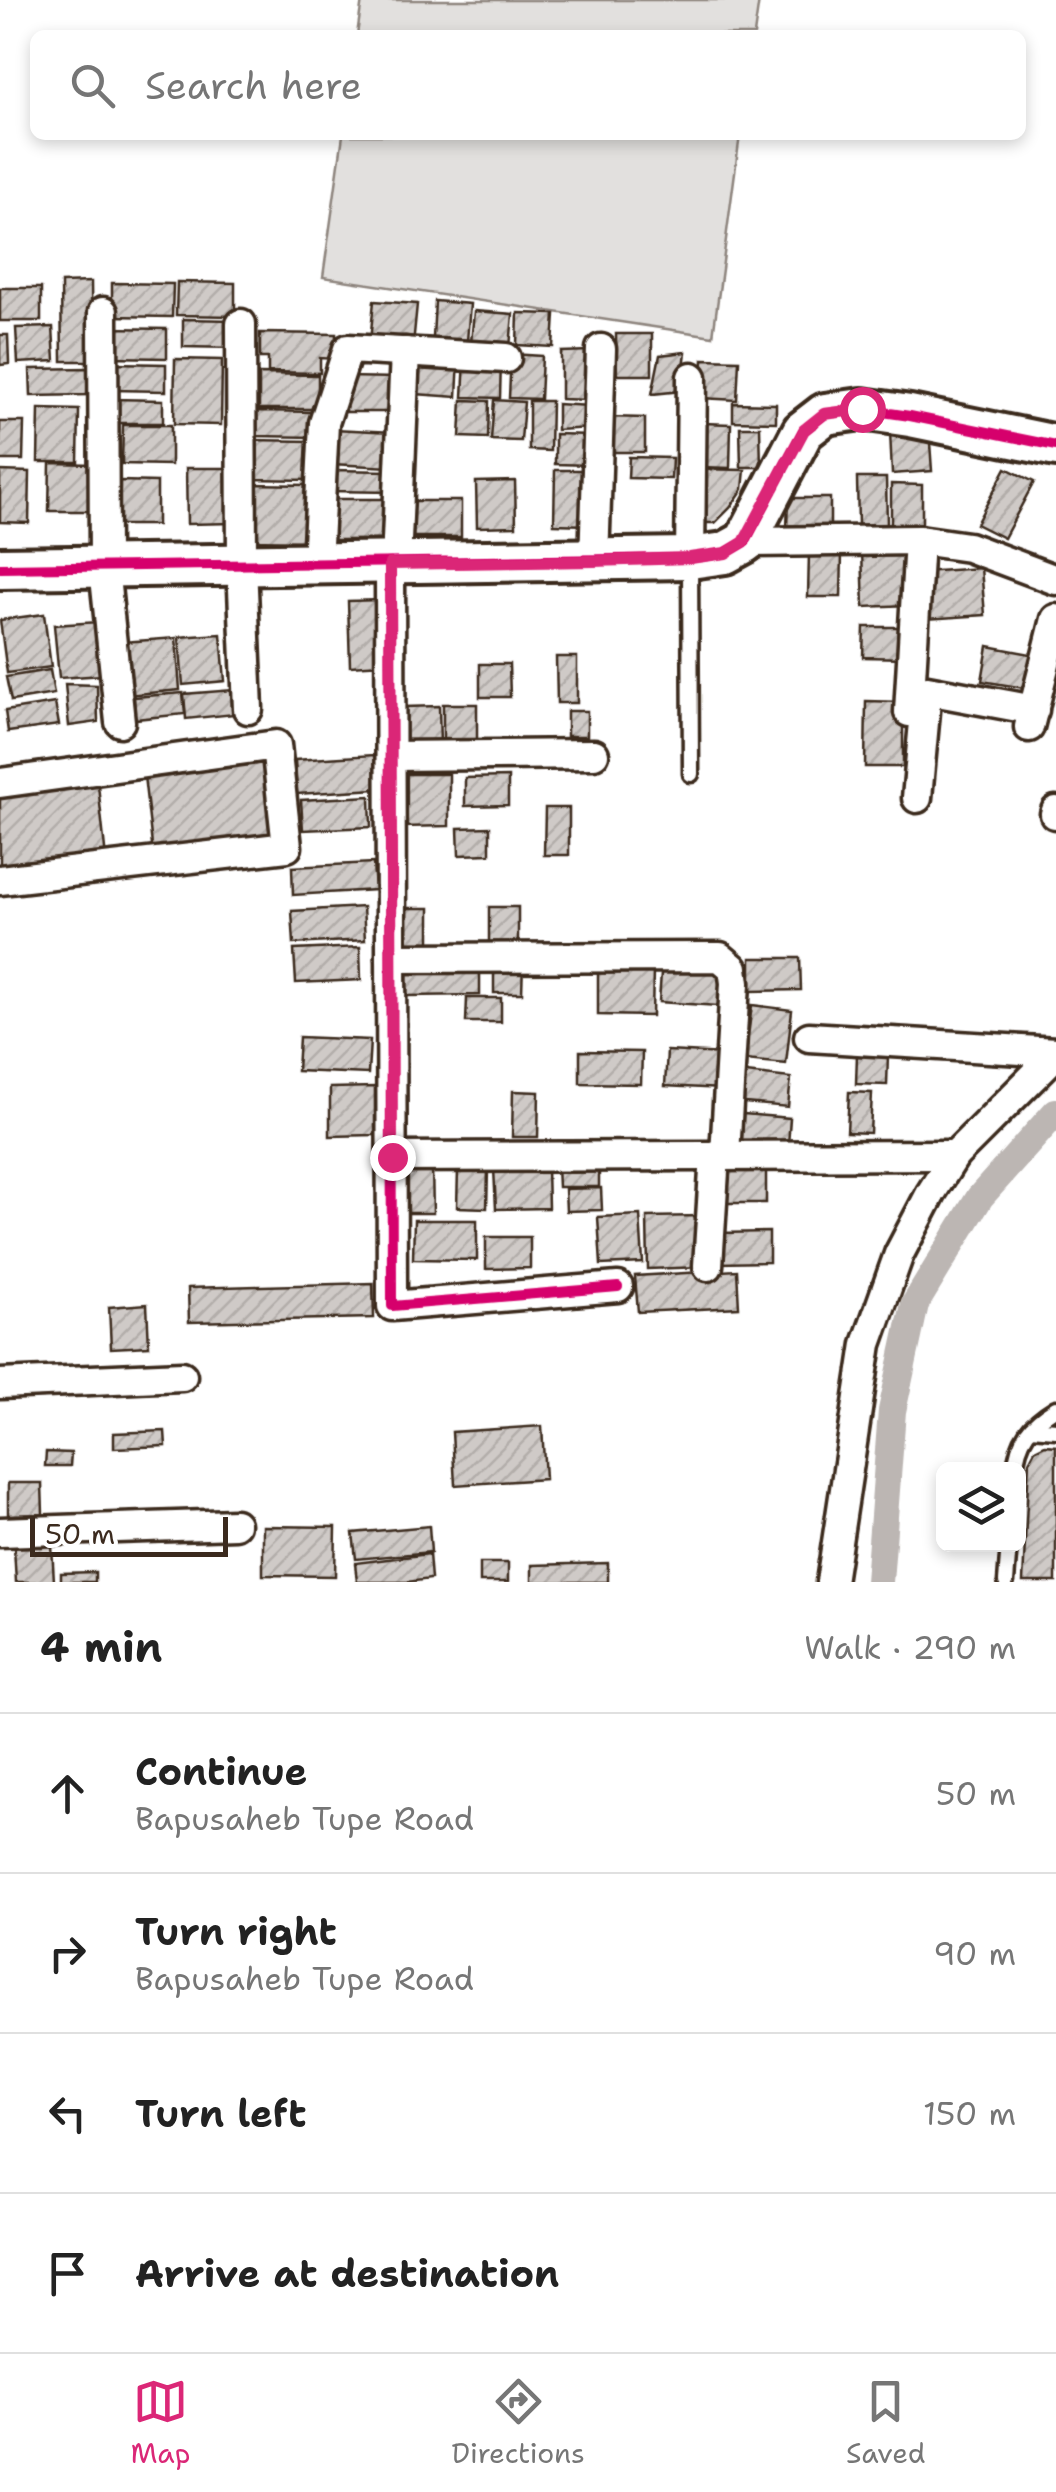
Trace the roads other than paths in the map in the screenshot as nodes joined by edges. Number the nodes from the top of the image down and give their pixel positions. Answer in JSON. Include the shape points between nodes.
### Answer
{"nodes":[{"id":1,"x":102,"y":312,"type":"dead end"},
{"id":2,"x":241,"y":324,"type":"dead end"},
{"id":3,"x":600,"y":349,"type":"dead end"},
{"id":4,"x":405,"y":352,"type":"junction"},
{"id":5,"x":506,"y":358,"type":"dead end"},
{"id":6,"x":692,"y":377,"type":"dead end"},
{"id":7,"x":1056,"y":446,"type":"edge"},
{"id":8,"x":919,"y":540,"type":"junction"},
{"id":9,"x":744,"y":542,"type":"junction"},
{"id":10,"x":690,"y":558,"type":"junction"},
{"id":11,"x":594,"y":561,"type":"junction"},
{"id":12,"x":317,"y":564,"type":"junction"},
{"id":13,"x":393,"y":564,"type":"junction"},
{"id":14,"x":242,"y":565,"type":"junction"},
{"id":15,"x":104,"y":567,"type":"junction"},
{"id":16,"x":0,"y":568,"type":"edge"},
{"id":17,"x":1056,"y":580,"type":"edge"},
{"id":18,"x":1056,"y":619,"type":"edge"},
{"id":19,"x":248,"y":709,"type":"dead end"},
{"id":20,"x":909,"y":712,"type":"dead end"},
{"id":21,"x":120,"y":722,"type":"dead end"},
{"id":22,"x":594,"y":754,"type":"dead end"},
{"id":23,"x":391,"y":756,"type":"junction"},
{"id":24,"x":691,"y":774,"type":"dead end"},
{"id":25,"x":0,"y":783,"type":"edge"},
{"id":26,"x":917,"y":798,"type":"dead end"},
{"id":27,"x":0,"y":880,"type":"edge"},
{"id":28,"x":391,"y":958,"type":"junction"},
{"id":29,"x":809,"y":1038,"type":"dead end"},
{"id":30,"x":1056,"y":1053,"type":"edge"},
{"id":31,"x":720,"y":1155,"type":"junction"},
{"id":32,"x":955,"y":1155,"type":"junction"},
{"id":33,"x":392,"y":1157,"type":"junction"},
{"id":34,"x":708,"y":1266,"type":"dead end"},
{"id":35,"x":618,"y":1287,"type":"dead end"},
{"id":36,"x":182,"y":1376,"type":"dead end"},
{"id":37,"x":0,"y":1384,"type":"edge"},
{"id":38,"x":1056,"y":1408,"type":"edge"},
{"id":39,"x":1031,"y":1428,"type":"junction"},
{"id":40,"x":1056,"y":1430,"type":"edge"},
{"id":41,"x":1017,"y":1462,"type":"edge"},
{"id":42,"x":235,"y":1524,"type":"dead end"},
{"id":43,"x":0,"y":1532,"type":"edge"},
{"id":44,"x":1008,"y":1552,"type":"edge"},
{"id":45,"x":831,"y":1582,"type":"edge"},
{"id":46,"x":1006,"y":1582,"type":"edge"}],
"edges":[{"from":1,"to":15,"type":"street"},
{"from":2,"to":14,"type":"street"},
{"from":3,"to":11,"type":"street"},
{"from":4,"to":5,"type":"street"},
{"from":4,"to":12,"type":"street","via":[[348,349],[324,423]]},
{"from":4,"to":13,"type":"street"},
{"from":6,"to":10,"type":"street"},
{"from":7,"to":9,"type":"street","via":[[862,409],[824,414],[804,430]]},
{"from":8,"to":9,"type":"street"},
{"from":8,"to":17,"type":"street","via":[[968,547]]},
{"from":8,"to":20,"type":"street"},
{"from":9,"to":10,"type":"street","via":[[726,553]]},
{"from":10,"to":11,"type":"street"},
{"from":10,"to":24,"type":"lane"},
{"from":11,"to":13,"type":"street"},
{"from":12,"to":13,"type":"street"},
{"from":12,"to":14,"type":"street"},
{"from":13,"to":23,"type":"street"},
{"from":14,"to":15,"type":"street"},
{"from":14,"to":19,"type":"street"},
{"from":15,"to":16,"type":"street"},
{"from":15,"to":21,"type":"street"},
{"from":18,"to":26,"type":"street","via":[[1031,719],[926,690]]},
{"from":22,"to":23,"type":"street"},
{"from":23,"to":28,"type":"street"},
{"from":25,"to":27,"type":"street","via":[[276,745],[287,848]]},
{"from":28,"to":31,"type":"street","via":[[720,957],[732,968],[734,983]]},
{"from":28,"to":33,"type":"street"},
{"from":29,"to":30,"type":"street"},
{"from":30,"to":32,"type":"street"},
{"from":31,"to":32,"type":"street"},
{"from":31,"to":33,"type":"street"},
{"from":31,"to":34,"type":"street"},
{"from":32,"to":45,"type":"street","via":[[899,1254],[867,1344]]},
{"from":33,"to":35,"type":"street","via":[[392,1306]]},
{"from":36,"to":37,"type":"street"},
{"from":38,"to":39,"type":"lane"},
{"from":39,"to":40,"type":"lane"},
{"from":39,"to":41,"type":"lane"},
{"from":42,"to":43,"type":"street"},
{"from":44,"to":46,"type":"lane"}]}
